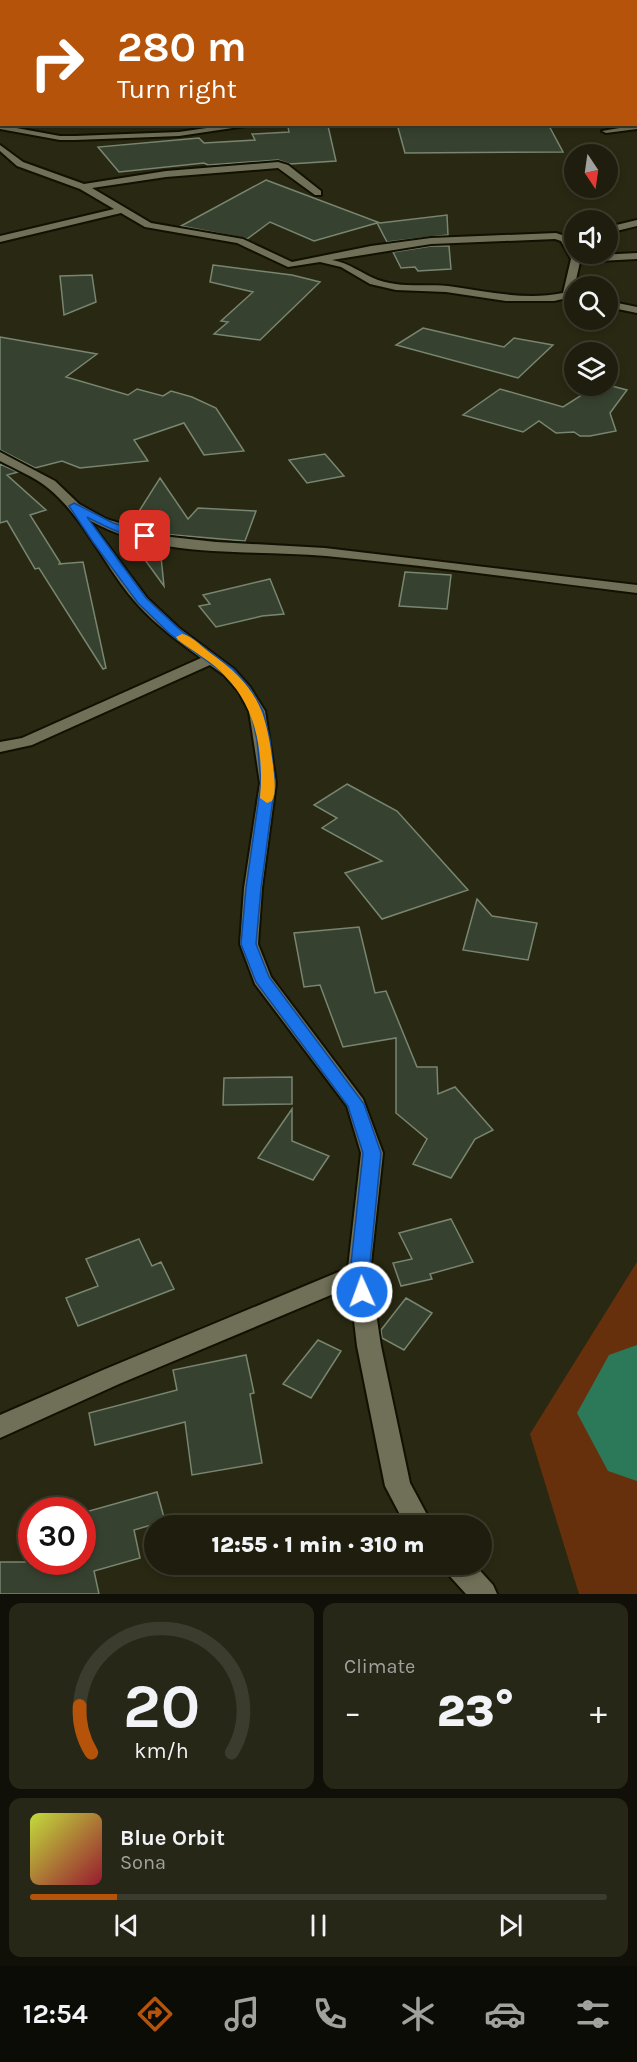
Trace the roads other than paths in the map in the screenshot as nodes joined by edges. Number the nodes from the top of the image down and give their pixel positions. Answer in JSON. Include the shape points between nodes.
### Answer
{"nodes":[{"id":1,"x":241,"y":126,"type":"edge"},
{"id":2,"x":0,"y":127,"type":"edge"},
{"id":3,"x":637,"y":128,"type":"edge"},
{"id":4,"x":606,"y":131,"type":"dead end"},
{"id":5,"x":0,"y":147,"type":"edge"},
{"id":6,"x":83,"y":187,"type":"junction"},
{"id":7,"x":318,"y":193,"type":"dead end"},
{"id":8,"x":121,"y":210,"type":"junction"},
{"id":9,"x":637,"y":223,"type":"edge"},
{"id":10,"x":618,"y":228,"type":"edge"},
{"id":11,"x":564,"y":238,"type":"edge"},
{"id":12,"x":0,"y":239,"type":"edge"},
{"id":13,"x":637,"y":256,"type":"edge"},
{"id":14,"x":618,"y":257,"type":"edge"},
{"id":15,"x":317,"y":260,"type":"junction"},
{"id":16,"x":564,"y":297,"type":"edge"},
{"id":17,"x":618,"y":305,"type":"edge"},
{"id":18,"x":637,"y":310,"type":"edge"},
{"id":19,"x":0,"y":456,"type":"edge"},
{"id":20,"x":74,"y":506,"type":"junction"},
{"id":21,"x":637,"y":588,"type":"edge"},
{"id":22,"x":210,"y":658,"type":"junction"},
{"id":23,"x":0,"y":747,"type":"edge"},
{"id":24,"x":359,"y":1273,"type":"junction"},
{"id":25,"x":0,"y":1427,"type":"edge"},
{"id":26,"x":414,"y":1515,"type":"edge"},
{"id":27,"x":466,"y":1575,"type":"edge"},
{"id":28,"x":484,"y":1594,"type":"edge"}],
"edges":[{"from":1,"to":2,"type":"street","via":[[179,134],[75,138]]},
{"from":3,"to":4,"type":"street"},
{"from":5,"to":6,"type":"street","via":[[20,164]]},
{"from":6,"to":7,"type":"street","via":[[166,174],[278,165],[285,166]]},
{"from":6,"to":8,"type":"street"},
{"from":8,"to":12,"type":"street"},
{"from":8,"to":15,"type":"street","via":[[148,225],[240,241],[291,265]]},
{"from":9,"to":10,"type":"street"},
{"from":11,"to":15,"type":"street","via":[[431,241]]},
{"from":13,"to":14,"type":"street"},
{"from":15,"to":16,"type":"street","via":[[344,265],[374,282],[396,287],[506,297]]},
{"from":17,"to":18,"type":"street"},
{"from":19,"to":20,"type":"street","via":[[51,484]]},
{"from":20,"to":21,"type":"street","via":[[109,525],[182,543],[316,551]]},
{"from":20,"to":22,"type":"street","via":[[142,601]]},
{"from":22,"to":23,"type":"street","via":[[26,742]]},
{"from":22,"to":24,"type":"street","via":[[245,690],[257,711],[263,740],[268,783],[249,944],[262,978],[356,1104],[372,1153]]},
{"from":24,"to":25,"type":"street"},
{"from":24,"to":26,"type":"street","via":[[369,1346],[398,1486]]},
{"from":27,"to":28,"type":"street"}]}
